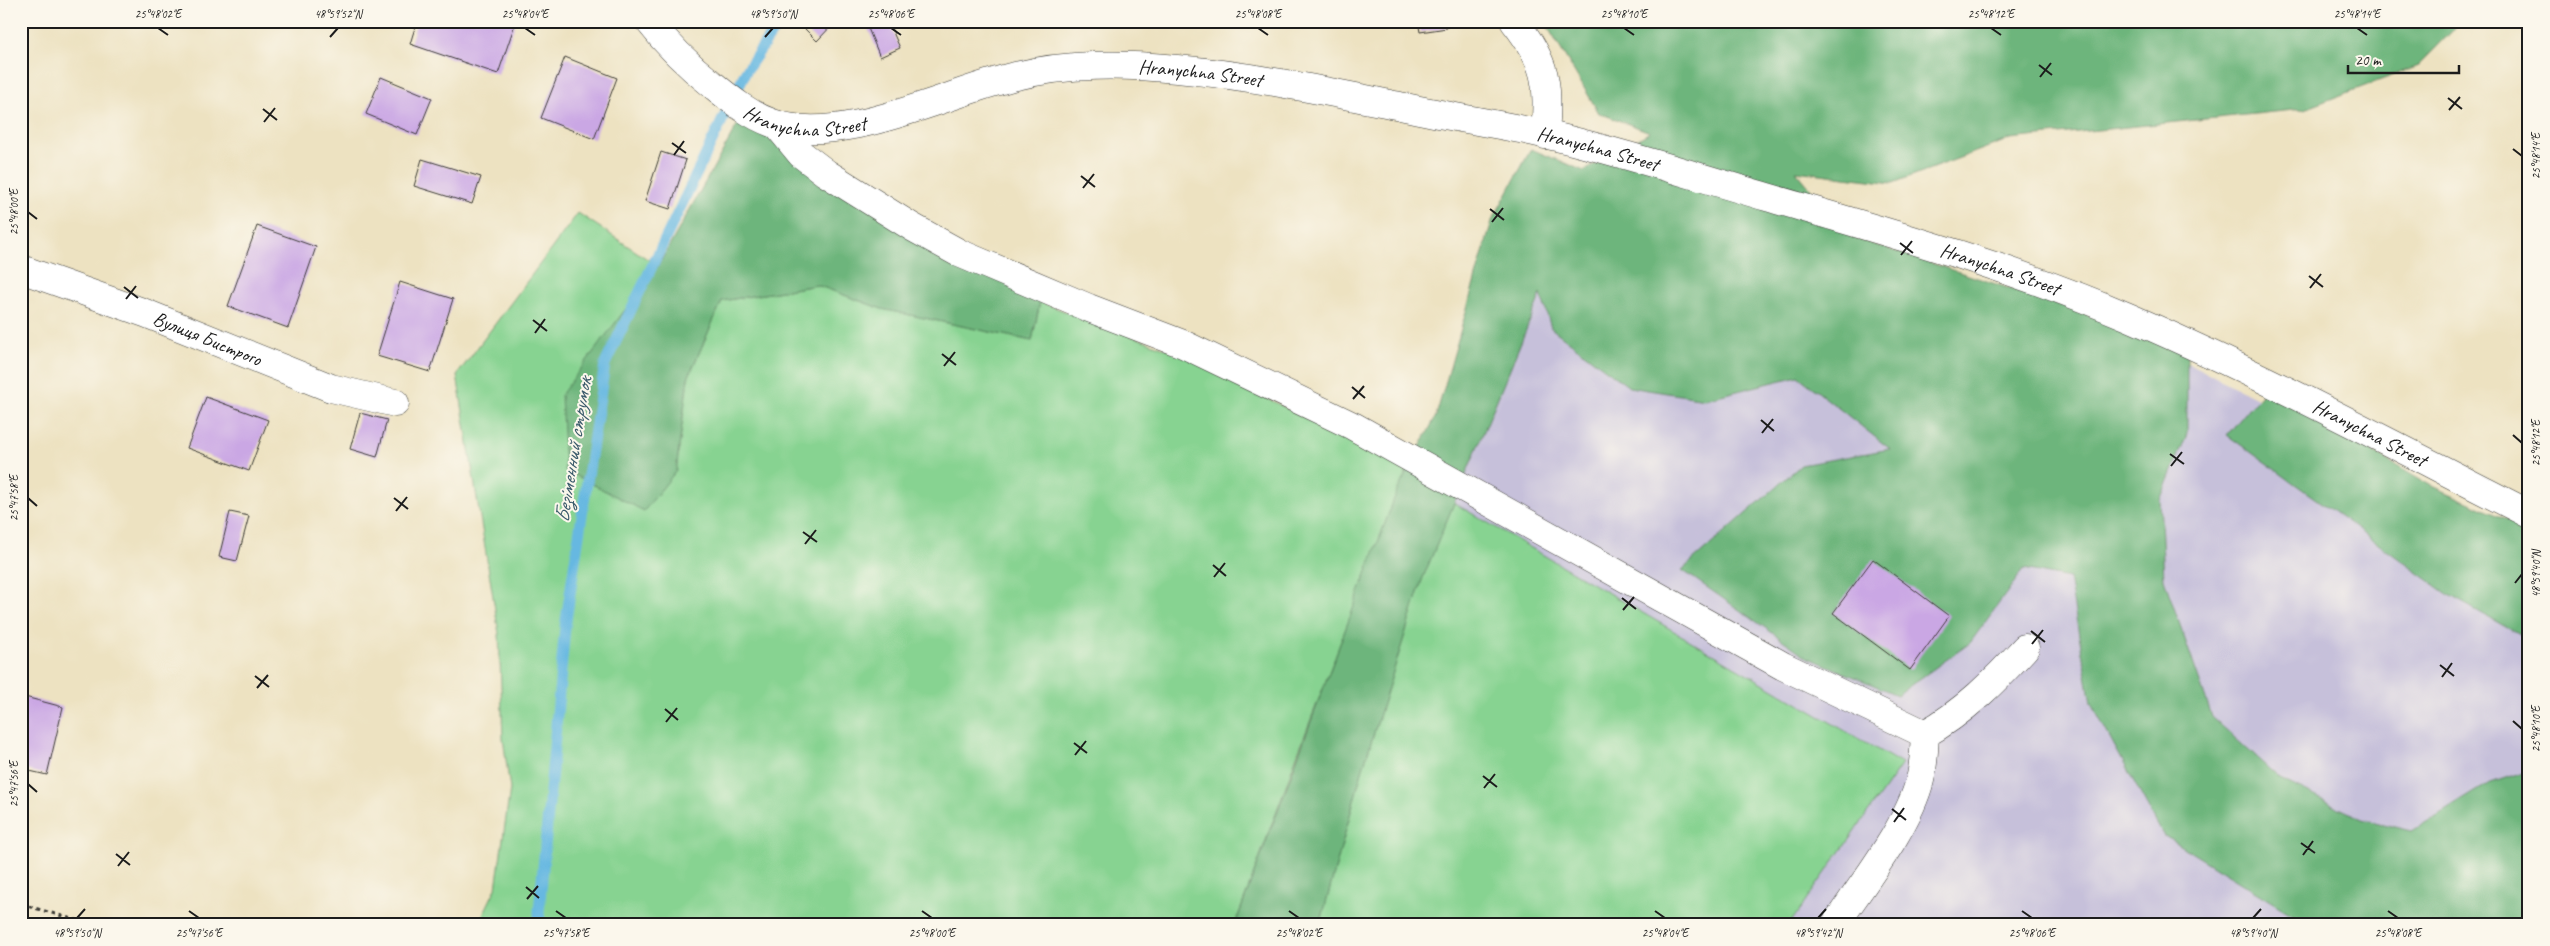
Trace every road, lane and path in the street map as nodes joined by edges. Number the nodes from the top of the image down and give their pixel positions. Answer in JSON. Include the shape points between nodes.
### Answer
{"nodes":[{"id":1,"x":649,"y":21,"type":"edge"},
{"id":2,"x":1514,"y":21,"type":"edge"},
{"id":3,"x":777,"y":125,"type":"junction"},
{"id":4,"x":1545,"y":134,"type":"junction"},
{"id":5,"x":21,"y":269,"type":"edge"},
{"id":6,"x":394,"y":403,"type":"dead end"},
{"id":7,"x":2529,"y":514,"type":"edge"},
{"id":8,"x":2025,"y":648,"type":"dead end"},
{"id":9,"x":1925,"y":734,"type":"junction"},
{"id":10,"x":21,"y":904,"type":"edge"},
{"id":11,"x":93,"y":925,"type":"edge"},
{"id":12,"x":1835,"y":925,"type":"edge"}],
"edges":[{"from":1,"to":3,"type":"street","name":"Hranychna Street","via":[[679,56],[720,91],[748,112]]},
{"from":2,"to":4,"type":"street","via":[[1545,74],[1548,96]]},
{"from":3,"to":4,"type":"street","name":"Hranychna Street","via":[[816,129],[861,123],[1014,76],[1050,69],[1114,65],[1259,79]]},
{"from":3,"to":9,"type":"street","via":[[801,154],[826,173],[959,253],[1182,344],[1353,426],[1766,656]]},
{"from":4,"to":7,"type":"street","name":"Hranychna Street","via":[[1997,265],[2034,279],[2129,317],[2308,400]]},
{"from":5,"to":6,"type":"street","name":"Вулиця Бистрого","via":[[145,313],[331,388]]},
{"from":8,"to":9,"type":"street","via":[[1978,697]]},
{"from":9,"to":12,"type":"street","via":[[1924,761],[1913,800],[1882,855]]},
{"from":10,"to":11,"type":"path"}]}
